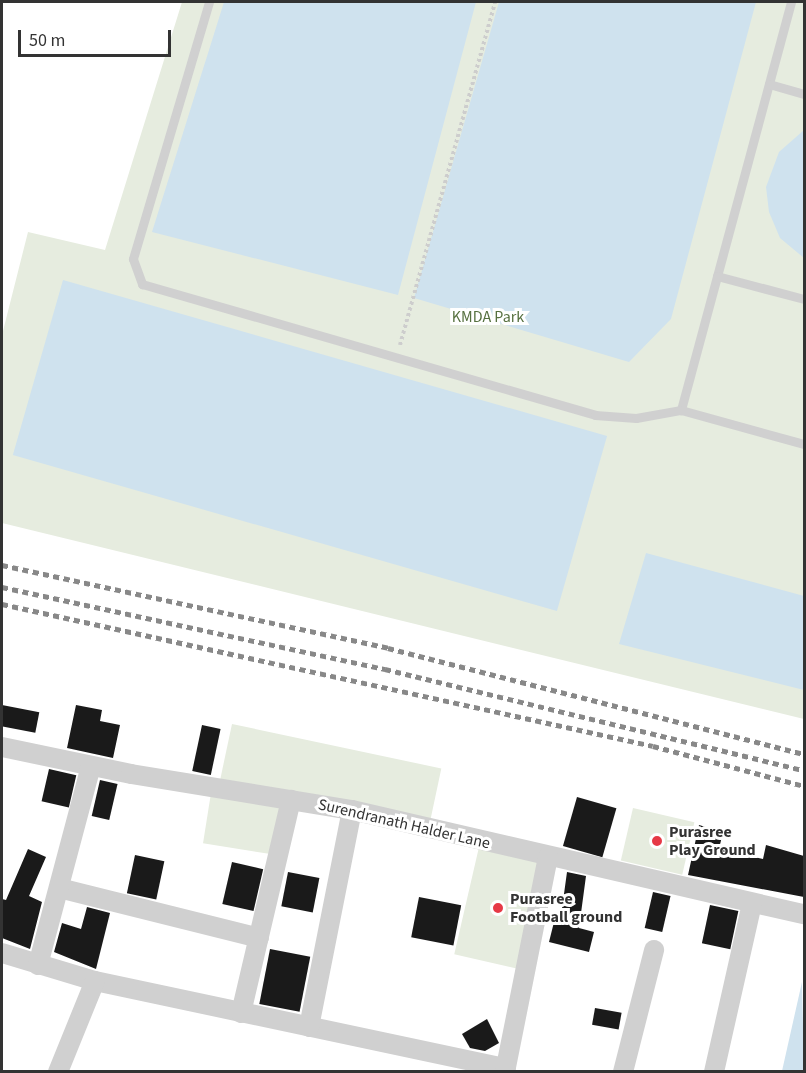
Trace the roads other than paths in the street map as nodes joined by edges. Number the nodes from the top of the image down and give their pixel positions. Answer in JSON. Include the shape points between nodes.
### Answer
{"nodes":[{"id":1,"x":209,"y":2,"type":"edge"},
{"id":2,"x":791,"y":2,"type":"edge"},
{"id":3,"x":769,"y":84,"type":"junction"},
{"id":4,"x":804,"y":94,"type":"edge"},
{"id":5,"x":717,"y":276,"type":"junction"},
{"id":6,"x":804,"y":299,"type":"edge"},
{"id":7,"x":681,"y":410,"type":"junction"},
{"id":8,"x":804,"y":444,"type":"edge"},
{"id":9,"x":2,"y":747,"type":"edge"},
{"id":10,"x":92,"y":766,"type":"junction"},
{"id":11,"x":291,"y":800,"type":"junction"},
{"id":12,"x":352,"y":810,"type":"junction"},
{"id":13,"x":548,"y":857,"type":"junction"},
{"id":14,"x":59,"y":888,"type":"junction"},
{"id":15,"x":753,"y":904,"type":"junction"},
{"id":16,"x":804,"y":915,"type":"edge"},
{"id":17,"x":259,"y":938,"type":"junction"},
{"id":18,"x":654,"y":950,"type":"dead end"},
{"id":19,"x":2,"y":953,"type":"edge"},
{"id":20,"x":38,"y":965,"type":"junction"},
{"id":21,"x":95,"y":981,"type":"junction"},
{"id":22,"x":241,"y":1013,"type":"junction"},
{"id":23,"x":309,"y":1027,"type":"junction"},
{"id":24,"x":505,"y":1070,"type":"edge"},
{"id":25,"x":58,"y":1071,"type":"edge"},
{"id":26,"x":623,"y":1071,"type":"edge"},
{"id":27,"x":714,"y":1071,"type":"edge"}],
"edges":[{"from":1,"to":7,"type":"lane","via":[[133,259],[142,284],[595,415],[636,418]]},
{"from":2,"to":3,"type":"lane"},
{"from":3,"to":4,"type":"lane"},
{"from":3,"to":5,"type":"lane"},
{"from":5,"to":6,"type":"lane"},
{"from":5,"to":7,"type":"lane"},
{"from":7,"to":8,"type":"lane"},
{"from":9,"to":10,"type":"street","name":"Surendranath Halder Lane"},
{"from":10,"to":11,"type":"street","name":"Surendranath Halder Lane"},
{"from":10,"to":14,"type":"street"},
{"from":11,"to":12,"type":"street","name":"Surendranath Halder Lane"},
{"from":11,"to":17,"type":"street"},
{"from":12,"to":13,"type":"street","name":"Surendranath Halder Lane"},
{"from":12,"to":23,"type":"street"},
{"from":13,"to":15,"type":"street","name":"Surendranath Halder Lane"},
{"from":13,"to":24,"type":"street"},
{"from":14,"to":17,"type":"street"},
{"from":14,"to":20,"type":"street"},
{"from":15,"to":16,"type":"street","name":"Surendranath Halder Lane"},
{"from":15,"to":27,"type":"street"},
{"from":17,"to":22,"type":"street"},
{"from":18,"to":26,"type":"street"},
{"from":19,"to":20,"type":"street"},
{"from":20,"to":21,"type":"street"},
{"from":21,"to":22,"type":"street"},
{"from":21,"to":25,"type":"street"},
{"from":22,"to":23,"type":"street"},
{"from":23,"to":24,"type":"street"}]}
